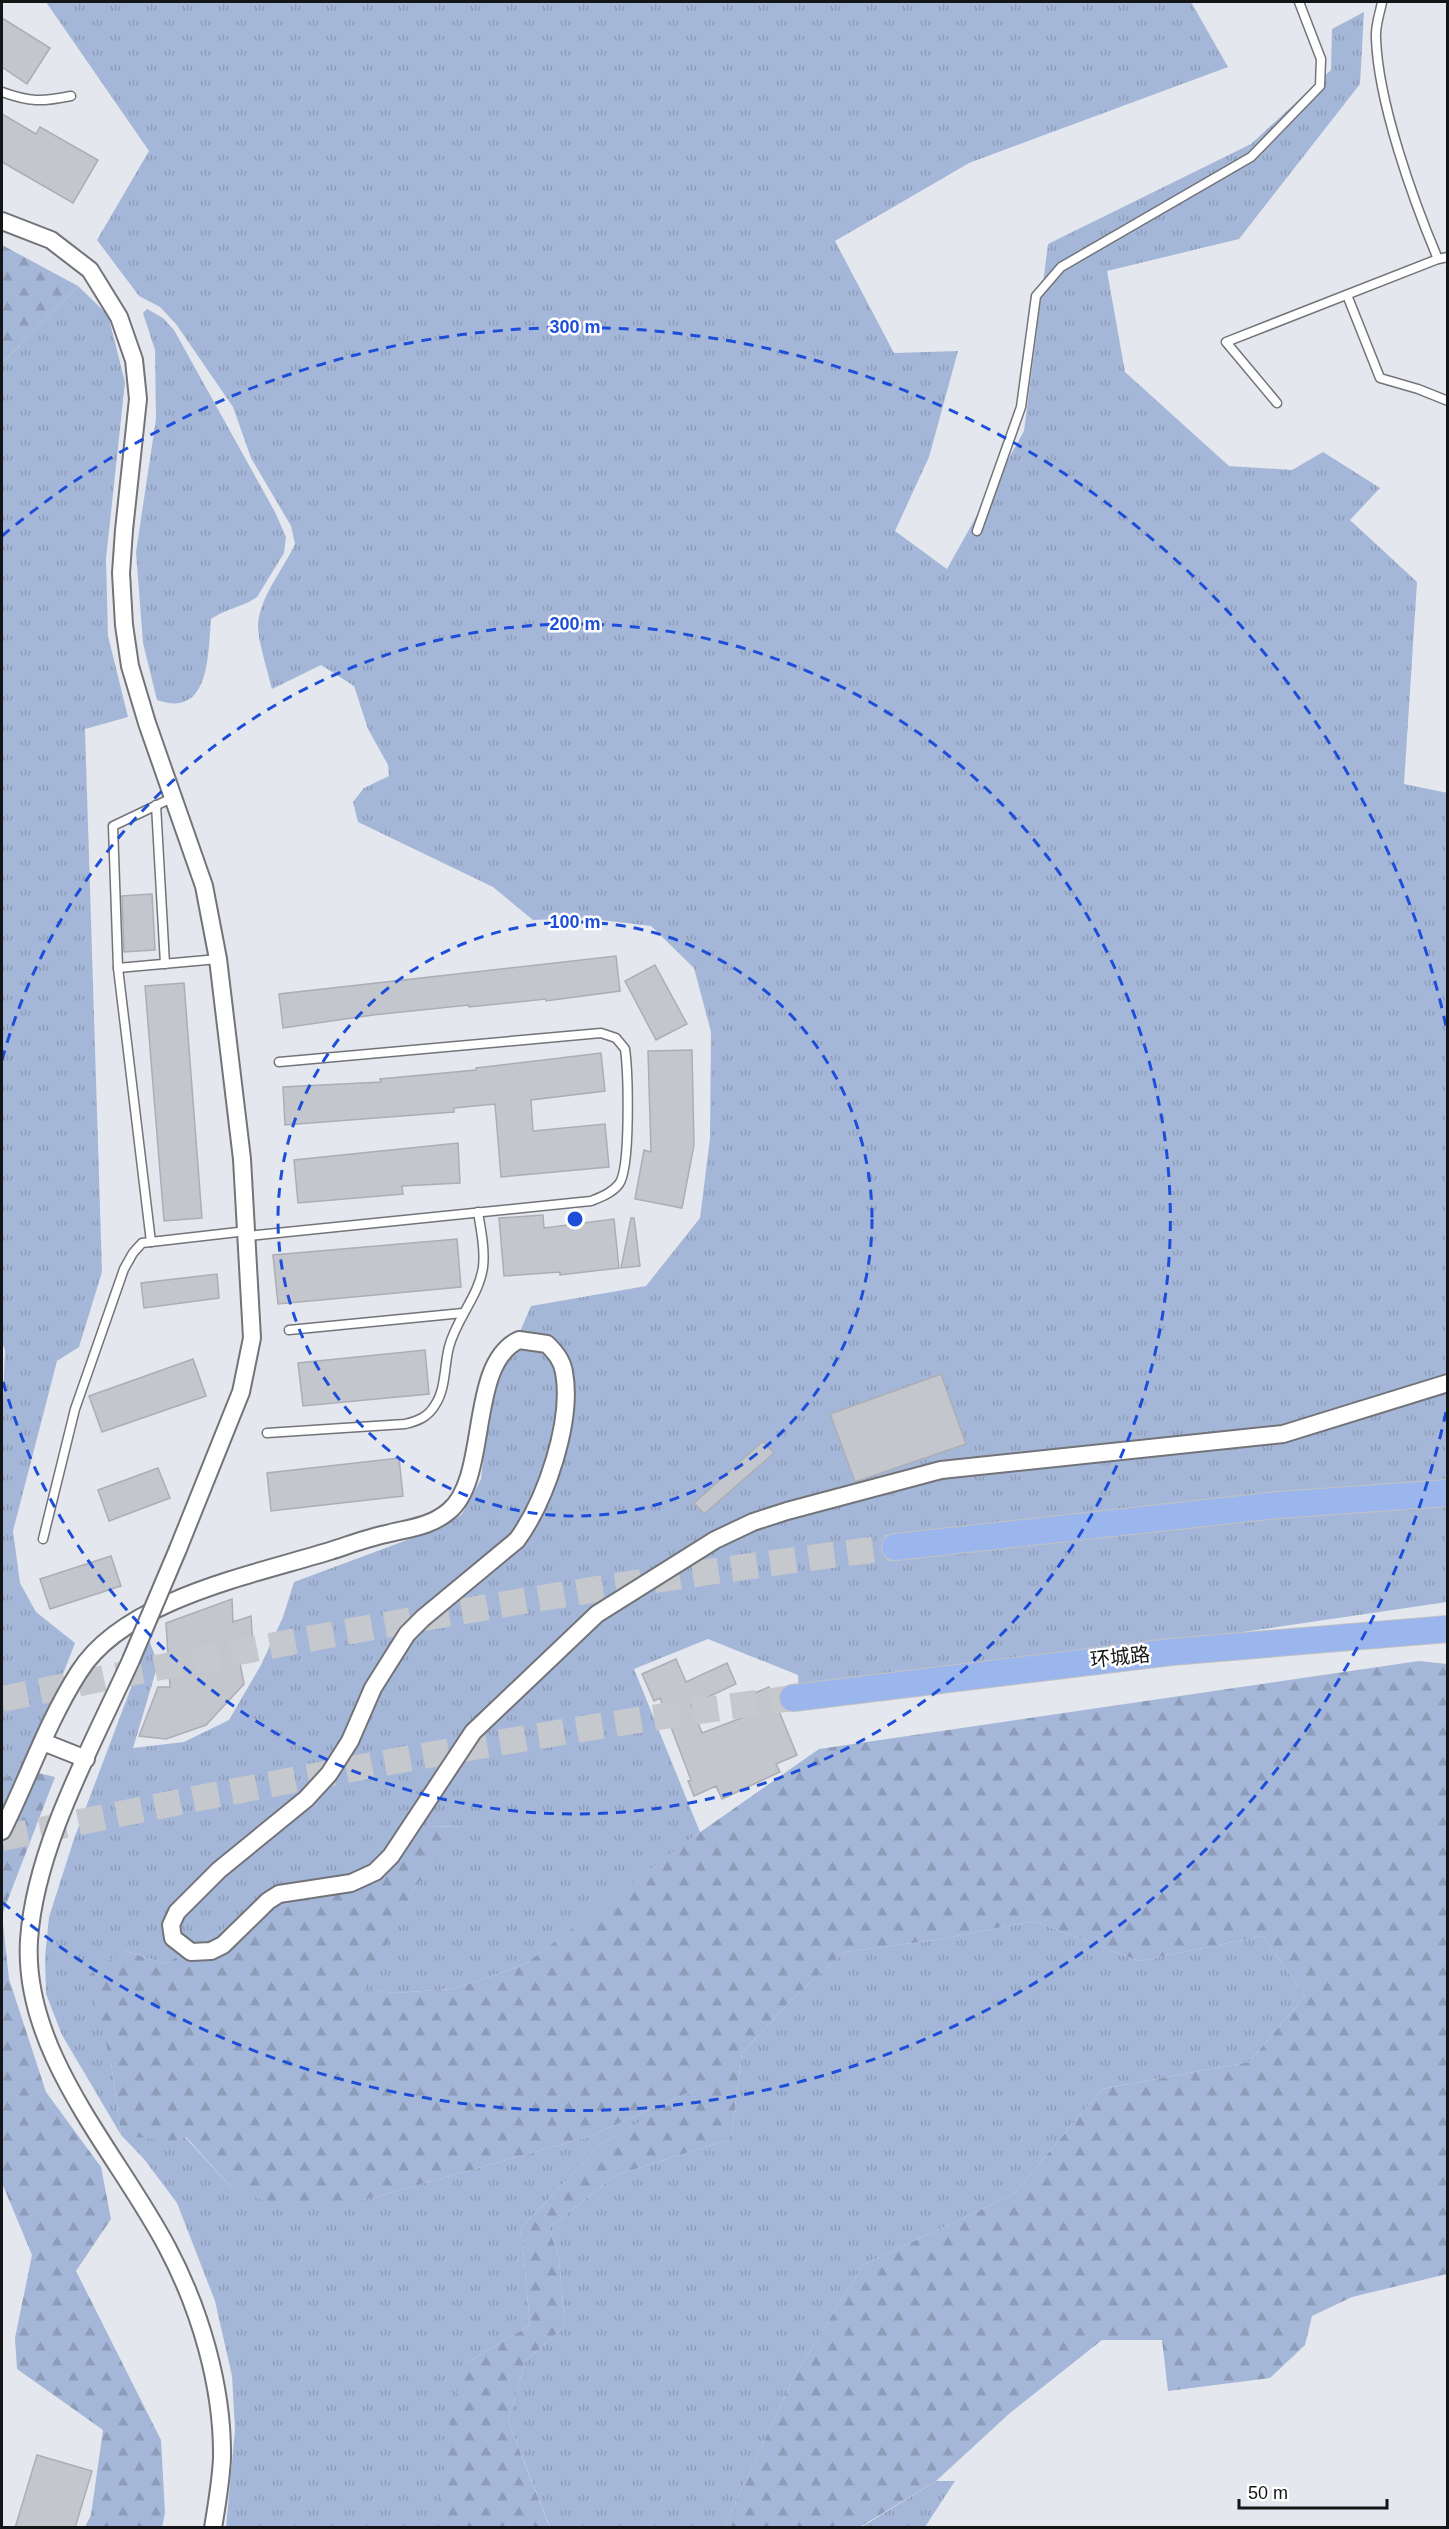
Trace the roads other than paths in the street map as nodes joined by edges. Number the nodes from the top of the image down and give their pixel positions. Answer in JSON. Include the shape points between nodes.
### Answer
{"nodes":[{"id":1,"x":1299,"y":2,"type":"edge"},
{"id":2,"x":1382,"y":2,"type":"edge"},
{"id":3,"x":2,"y":92,"type":"edge"},
{"id":4,"x":71,"y":96,"type":"dead end"},
{"id":5,"x":2,"y":221,"type":"edge"},
{"id":6,"x":1448,"y":257,"type":"edge"},
{"id":7,"x":1438,"y":259,"type":"junction"},
{"id":8,"x":1347,"y":295,"type":"junction"},
{"id":9,"x":1448,"y":401,"type":"edge"},
{"id":10,"x":1277,"y":404,"type":"dead end"},
{"id":11,"x":977,"y":531,"type":"dead end"},
{"id":12,"x":174,"y":796,"type":"junction"},
{"id":13,"x":156,"y":806,"type":"junction"},
{"id":14,"x":218,"y":959,"type":"junction"},
{"id":15,"x":165,"y":964,"type":"junction"},
{"id":16,"x":118,"y":968,"type":"junction"},
{"id":17,"x":279,"y":1062,"type":"dead end"},
{"id":18,"x":478,"y":1212,"type":"junction"},
{"id":19,"x":248,"y":1234,"type":"junction"},
{"id":20,"x":151,"y":1242,"type":"junction"},
{"id":21,"x":463,"y":1313,"type":"junction"},
{"id":22,"x":288,"y":1330,"type":"dead end"},
{"id":23,"x":1448,"y":1383,"type":"edge"},
{"id":24,"x":267,"y":1433,"type":"dead end"},
{"id":25,"x":1448,"y":1493,"type":"edge"},
{"id":26,"x":43,"y":1539,"type":"dead end"},
{"id":27,"x":895,"y":1547,"type":"tunnel mouth"},
{"id":28,"x":1448,"y":1629,"type":"edge"},
{"id":29,"x":793,"y":1698,"type":"tunnel mouth"},
{"id":30,"x":43,"y":1742,"type":"junction"},
{"id":31,"x":86,"y":1759,"type":"junction"},
{"id":32,"x":2,"y":1831,"type":"edge"},
{"id":33,"x":213,"y":2528,"type":"edge"}],
"edges":[{"from":1,"to":11,"type":"lane","via":[[1321,59],[1320,86],[1251,157],[1061,267],[1036,296],[1021,407]]},
{"from":2,"to":7,"type":"lane","via":[[1376,37],[1386,102],[1422,223]]},
{"from":3,"to":4,"type":"lane","via":[[28,102]]},
{"from":5,"to":12,"type":"street","via":[[51,240],[90,270],[119,317],[134,360],[138,399],[121,573],[124,625],[134,678]]},
{"from":6,"to":7,"type":"lane"},
{"from":7,"to":8,"type":"lane"},
{"from":8,"to":9,"type":"lane","via":[[1380,378]]},
{"from":8,"to":10,"type":"lane","via":[[1226,342]]},
{"from":12,"to":13,"type":"lane"},
{"from":12,"to":14,"type":"street","via":[[204,886]]},
{"from":13,"to":15,"type":"lane"},
{"from":13,"to":16,"type":"lane","via":[[113,826]]},
{"from":14,"to":15,"type":"lane"},
{"from":14,"to":19,"type":"street"},
{"from":15,"to":16,"type":"lane"},
{"from":16,"to":20,"type":"lane"},
{"from":17,"to":18,"type":"lane","via":[[585,1033],[601,1033],[621,1041],[626,1060],[626,1164],[618,1186],[591,1201]]},
{"from":18,"to":19,"type":"lane"},
{"from":18,"to":21,"type":"lane","via":[[484,1250],[482,1268],[478,1286]]},
{"from":19,"to":20,"type":"lane"},
{"from":19,"to":31,"type":"street","bridge":true,"via":[[253,1316],[249,1362],[234,1412]]},
{"from":20,"to":26,"type":"lane","via":[[141,1243],[124,1269],[75,1409]]},
{"from":21,"to":22,"type":"lane"},
{"from":21,"to":24,"type":"lane","via":[[449,1347],[438,1402],[425,1417],[405,1424]]},
{"from":23,"to":30,"type":"street","via":[[1283,1434],[941,1470],[753,1522],[715,1540],[597,1614],[473,1732],[380,1869],[351,1883],[279,1894],[217,1949],[196,1953],[184,1949],[171,1932],[177,1912],[329,1774],[350,1741],[373,1688],[407,1634],[517,1540],[525,1528],[546,1486],[556,1451],[565,1382],[560,1359],[547,1344],[519,1340],[507,1348],[493,1373],[464,1490],[450,1510],[428,1524],[193,1595],[118,1630],[99,1646],[79,1672]]},
{"from":25,"to":27,"type":"main road","via":[[1256,1507]]},
{"from":28,"to":29,"type":"main road","name":"环城路","via":[[1171,1652]]},
{"from":30,"to":31,"type":"street"},
{"from":30,"to":32,"type":"street"},
{"from":31,"to":33,"type":"street","via":[[48,1850],[32,1909],[29,1942],[35,2002],[40,2024],[66,2077],[168,2248],[199,2326],[220,2428],[220,2486]]}]}
